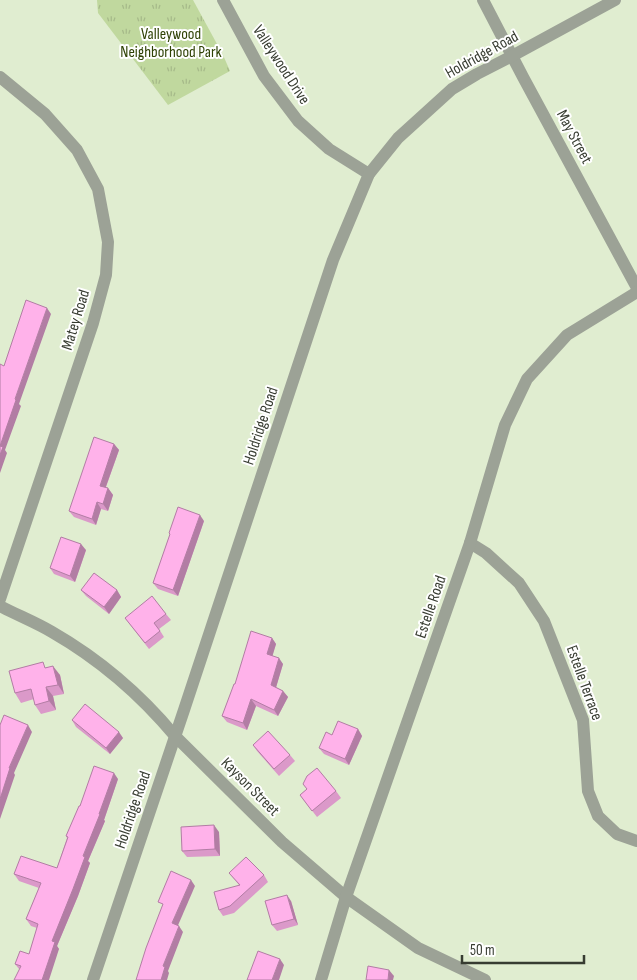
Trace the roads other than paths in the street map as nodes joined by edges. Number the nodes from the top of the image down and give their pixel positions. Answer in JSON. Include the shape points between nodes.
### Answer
{"nodes":[{"id":1,"x":222,"y":0,"type":"edge"},
{"id":2,"x":483,"y":0,"type":"edge"},
{"id":3,"x":615,"y":0,"type":"edge"},
{"id":4,"x":512,"y":56,"type":"junction"},
{"id":5,"x":0,"y":77,"type":"edge"},
{"id":6,"x":369,"y":174,"type":"junction"},
{"id":7,"x":637,"y":288,"type":"edge"},
{"id":8,"x":637,"y":292,"type":"edge"},
{"id":9,"x":470,"y":544,"type":"junction"},
{"id":10,"x":0,"y":599,"type":"edge"},
{"id":11,"x":0,"y":606,"type":"edge"},
{"id":12,"x":175,"y":736,"type":"junction"},
{"id":13,"x":637,"y":841,"type":"edge"},
{"id":14,"x":346,"y":897,"type":"junction"},
{"id":15,"x":93,"y":980,"type":"edge"},
{"id":16,"x":321,"y":980,"type":"edge"},
{"id":17,"x":486,"y":980,"type":"edge"}],
"edges":[{"from":1,"to":6,"type":"street","name":"Valleywood Drive","via":[[264,76],[298,121],[329,150]]},
{"from":2,"to":4,"type":"street","name":"May Street"},
{"from":3,"to":4,"type":"street","name":"Holdridge Road"},
{"from":4,"to":6,"type":"street","name":"Holdridge Road","via":[[452,89],[398,138]]},
{"from":4,"to":7,"type":"street","name":"May Street"},
{"from":5,"to":10,"type":"street","name":"Matey Road","via":[[45,114],[77,150],[98,189],[108,242],[106,275],[93,323]]},
{"from":6,"to":12,"type":"street","name":"Holdridge Road","via":[[333,260]]},
{"from":8,"to":9,"type":"street","name":"Estelle Road","via":[[567,335],[527,379],[504,425]]},
{"from":9,"to":13,"type":"street","name":"Estelle Terrace","via":[[486,553],[519,583],[544,621],[583,720],[588,791],[598,816],[618,834]]},
{"from":9,"to":14,"type":"street","name":"Estelle Road"},
{"from":11,"to":12,"type":"street","name":"Kayson Street","via":[[51,631],[96,660],[160,717]]},
{"from":12,"to":14,"type":"street","name":"Kayson Street","via":[[282,842]]},
{"from":12,"to":15,"type":"street","name":"Holdridge Road"},
{"from":14,"to":16,"type":"street","name":"Estelle Road"},
{"from":14,"to":17,"type":"street","name":"Kayson Street","via":[[418,948]]}]}
